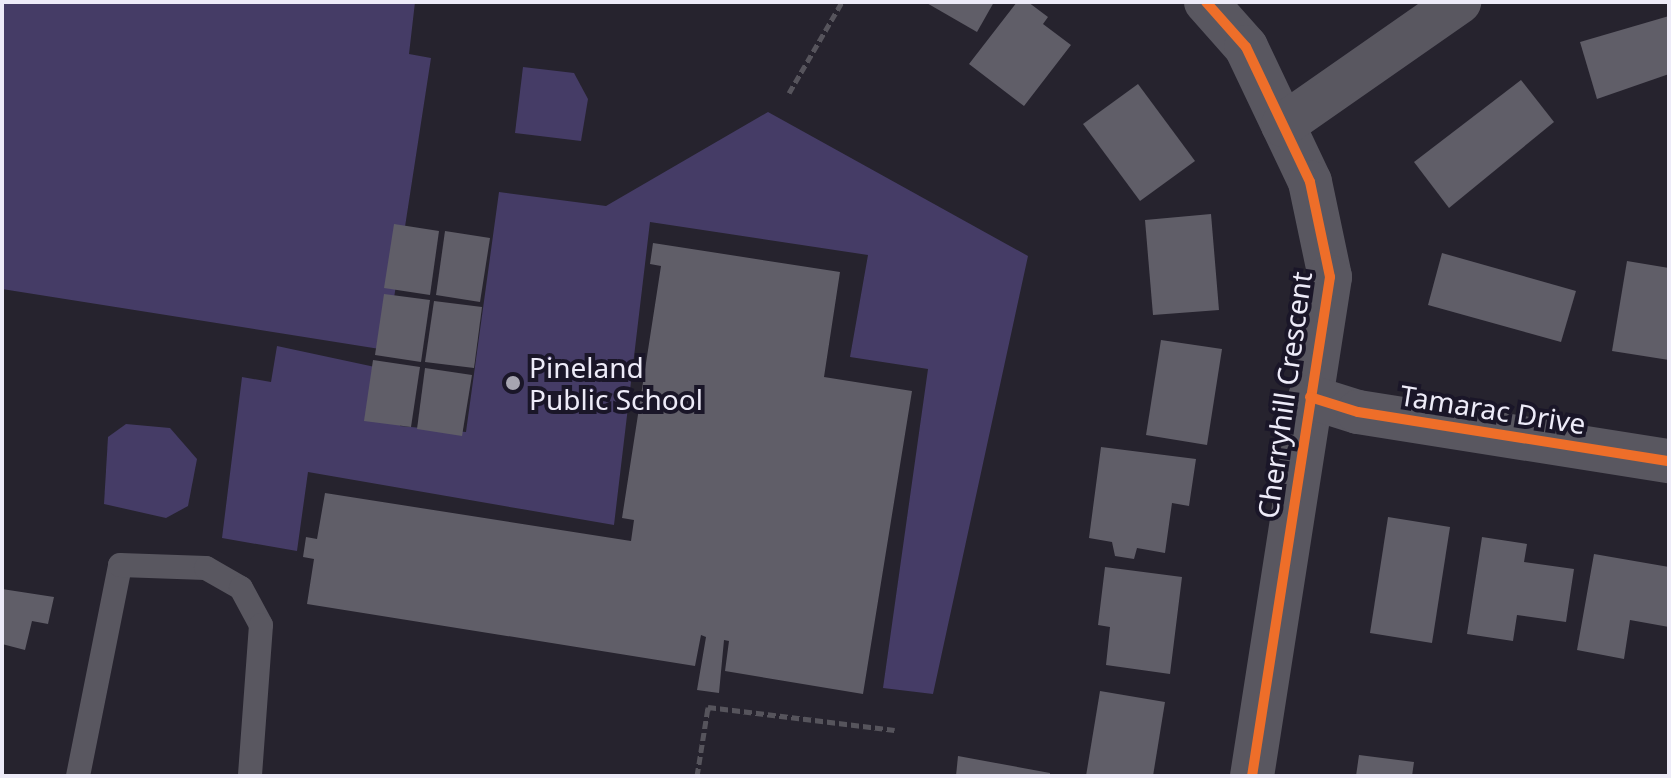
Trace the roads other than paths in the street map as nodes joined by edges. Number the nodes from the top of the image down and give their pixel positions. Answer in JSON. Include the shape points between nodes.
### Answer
{"nodes":[{"id":1,"x":1206,"y":2,"type":"edge"},
{"id":2,"x":1459,"y":2,"type":"edge"},
{"id":3,"x":1283,"y":125,"type":"junction"},
{"id":4,"x":1310,"y":397,"type":"junction"},
{"id":5,"x":1669,"y":461,"type":"edge"},
{"id":6,"x":78,"y":776,"type":"edge"},
{"id":7,"x":250,"y":776,"type":"edge"},
{"id":8,"x":1252,"y":776,"type":"edge"}],
"edges":[{"from":1,"to":3,"type":"street","name":"Cherryhill Crescent","via":[[1246,47]]},
{"from":2,"to":3,"type":"street"},
{"from":3,"to":4,"type":"street","name":"Cherryhill Crescent","via":[[1310,182],[1330,277]]},
{"from":4,"to":5,"type":"street","name":"Tamarac Drive","via":[[1358,412]]},
{"from":4,"to":8,"type":"street","name":"Cherryhill Crescent"},
{"from":6,"to":7,"type":"lane","via":[[120,565],[206,568],[241,588],[261,625]]}]}
